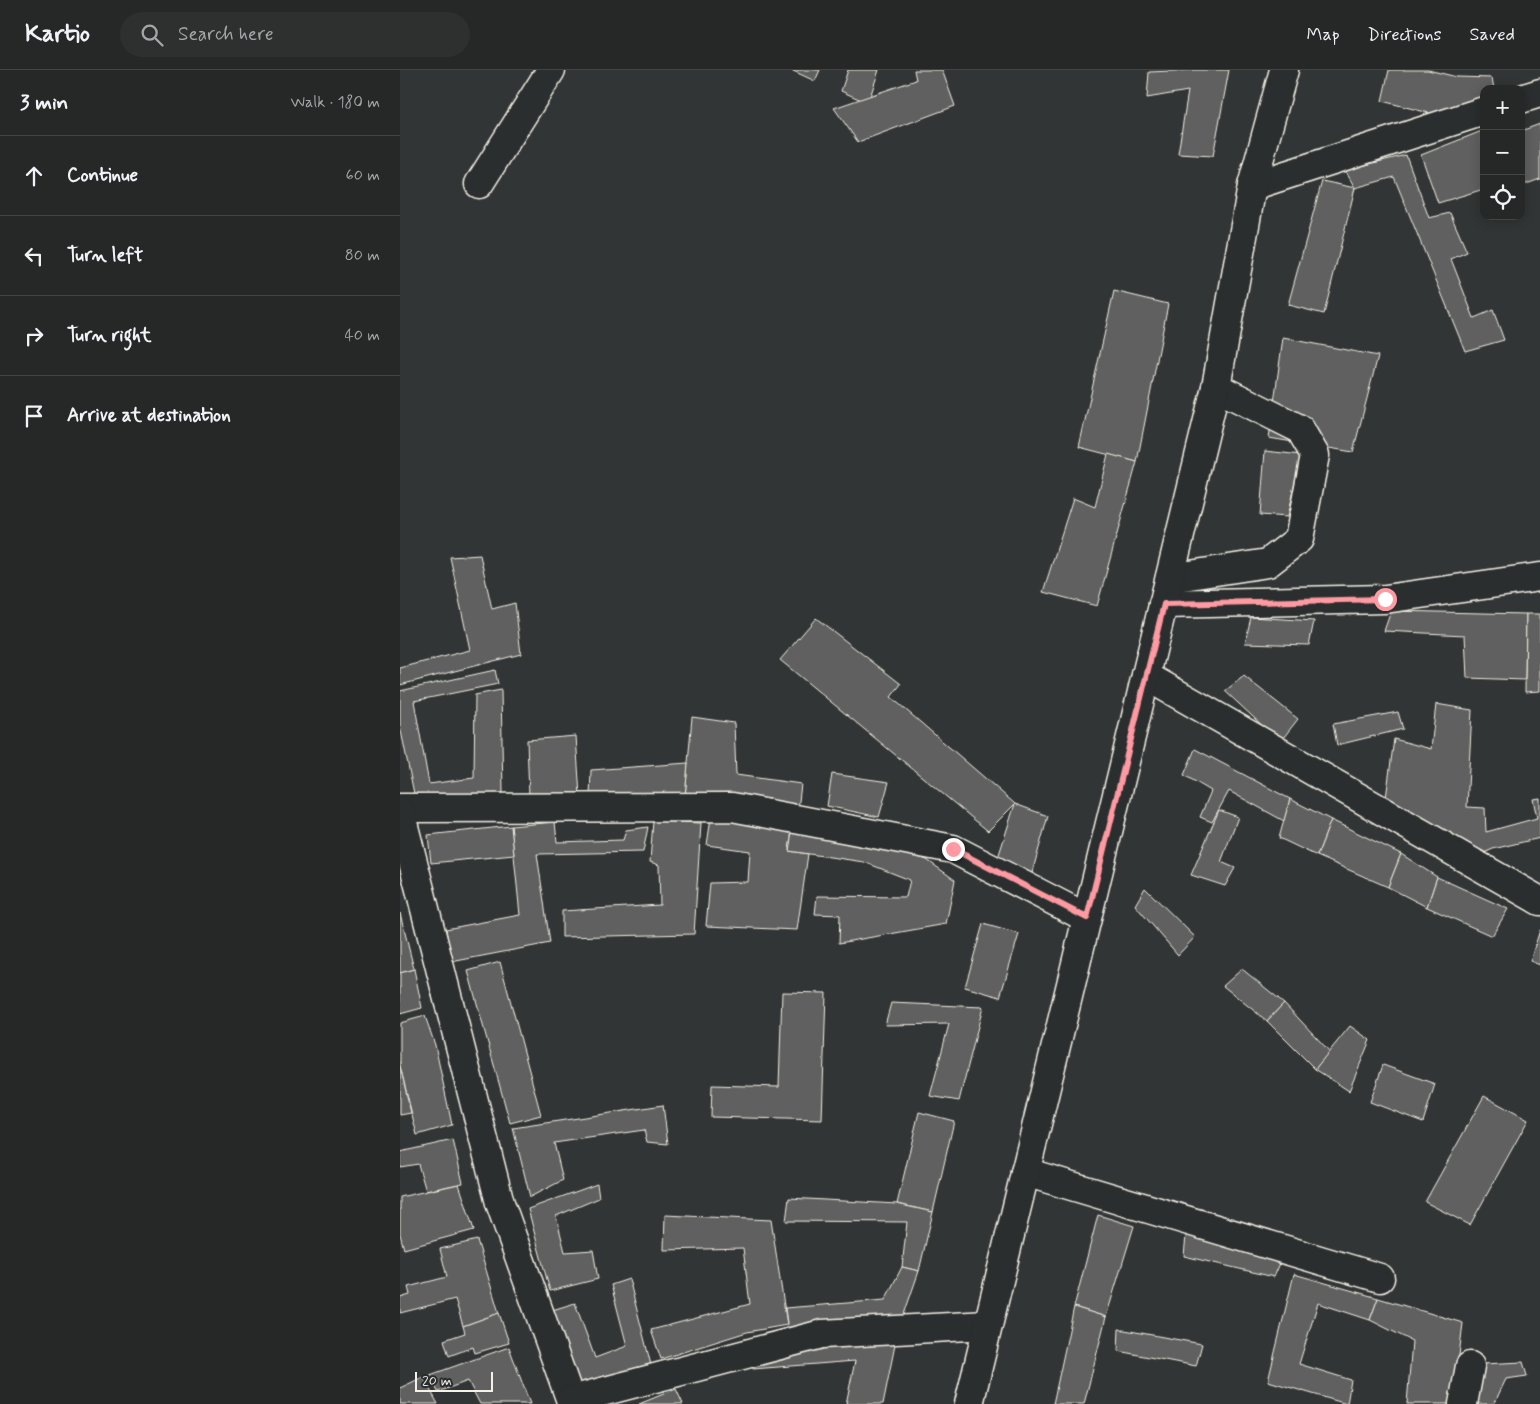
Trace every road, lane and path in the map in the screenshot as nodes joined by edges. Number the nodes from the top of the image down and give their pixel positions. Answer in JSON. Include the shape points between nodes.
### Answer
{"nodes":[{"id":1,"x":550,"y":70,"type":"edge"},
{"id":2,"x":1284,"y":70,"type":"edge"},
{"id":3,"x":1540,"y":93,"type":"edge"},
{"id":4,"x":1525,"y":98,"type":"edge"},
{"id":5,"x":1480,"y":112,"type":"edge"},
{"id":6,"x":478,"y":184,"type":"dead end"},
{"id":7,"x":1252,"y":186,"type":"junction"},
{"id":8,"x":1216,"y":387,"type":"junction"},
{"id":9,"x":1540,"y":577,"type":"edge"},
{"id":10,"x":1170,"y":578,"type":"junction"},
{"id":11,"x":1164,"y":604,"type":"junction"},
{"id":12,"x":1146,"y":676,"type":"junction"},
{"id":13,"x":400,"y":810,"type":"edge"},
{"id":14,"x":1540,"y":901,"type":"edge"},
{"id":15,"x":1087,"y":918,"type":"junction"},
{"id":16,"x":1025,"y":1172,"type":"junction"},
{"id":17,"x":1380,"y":1278,"type":"dead end"},
{"id":18,"x":988,"y":1325,"type":"junction"},
{"id":19,"x":1470,"y":1366,"type":"dead end"},
{"id":20,"x":571,"y":1402,"type":"edge"},
{"id":21,"x":969,"y":1404,"type":"edge"},
{"id":22,"x":1463,"y":1404,"type":"edge"}],
"edges":[{"from":1,"to":6,"type":"street"},
{"from":2,"to":7,"type":"street"},
{"from":3,"to":4,"type":"street"},
{"from":5,"to":7,"type":"street"},
{"from":7,"to":8,"type":"street"},
{"from":8,"to":10,"type":"street"},
{"from":8,"to":10,"type":"street","via":[[1300,428],[1315,455],[1299,539],[1268,564]]},
{"from":9,"to":11,"type":"street","via":[[1385,599]]},
{"from":10,"to":11,"type":"street"},
{"from":11,"to":12,"type":"street"},
{"from":12,"to":14,"type":"street"},
{"from":12,"to":15,"type":"street"},
{"from":13,"to":15,"type":"street","via":[[732,807],[953,849]]},
{"from":13,"to":20,"type":"street","via":[[500,1203]]},
{"from":15,"to":16,"type":"street"},
{"from":16,"to":17,"type":"street"},
{"from":16,"to":18,"type":"street"},
{"from":18,"to":20,"type":"street","via":[[822,1334]]},
{"from":18,"to":21,"type":"street"},
{"from":19,"to":22,"type":"street"}]}
